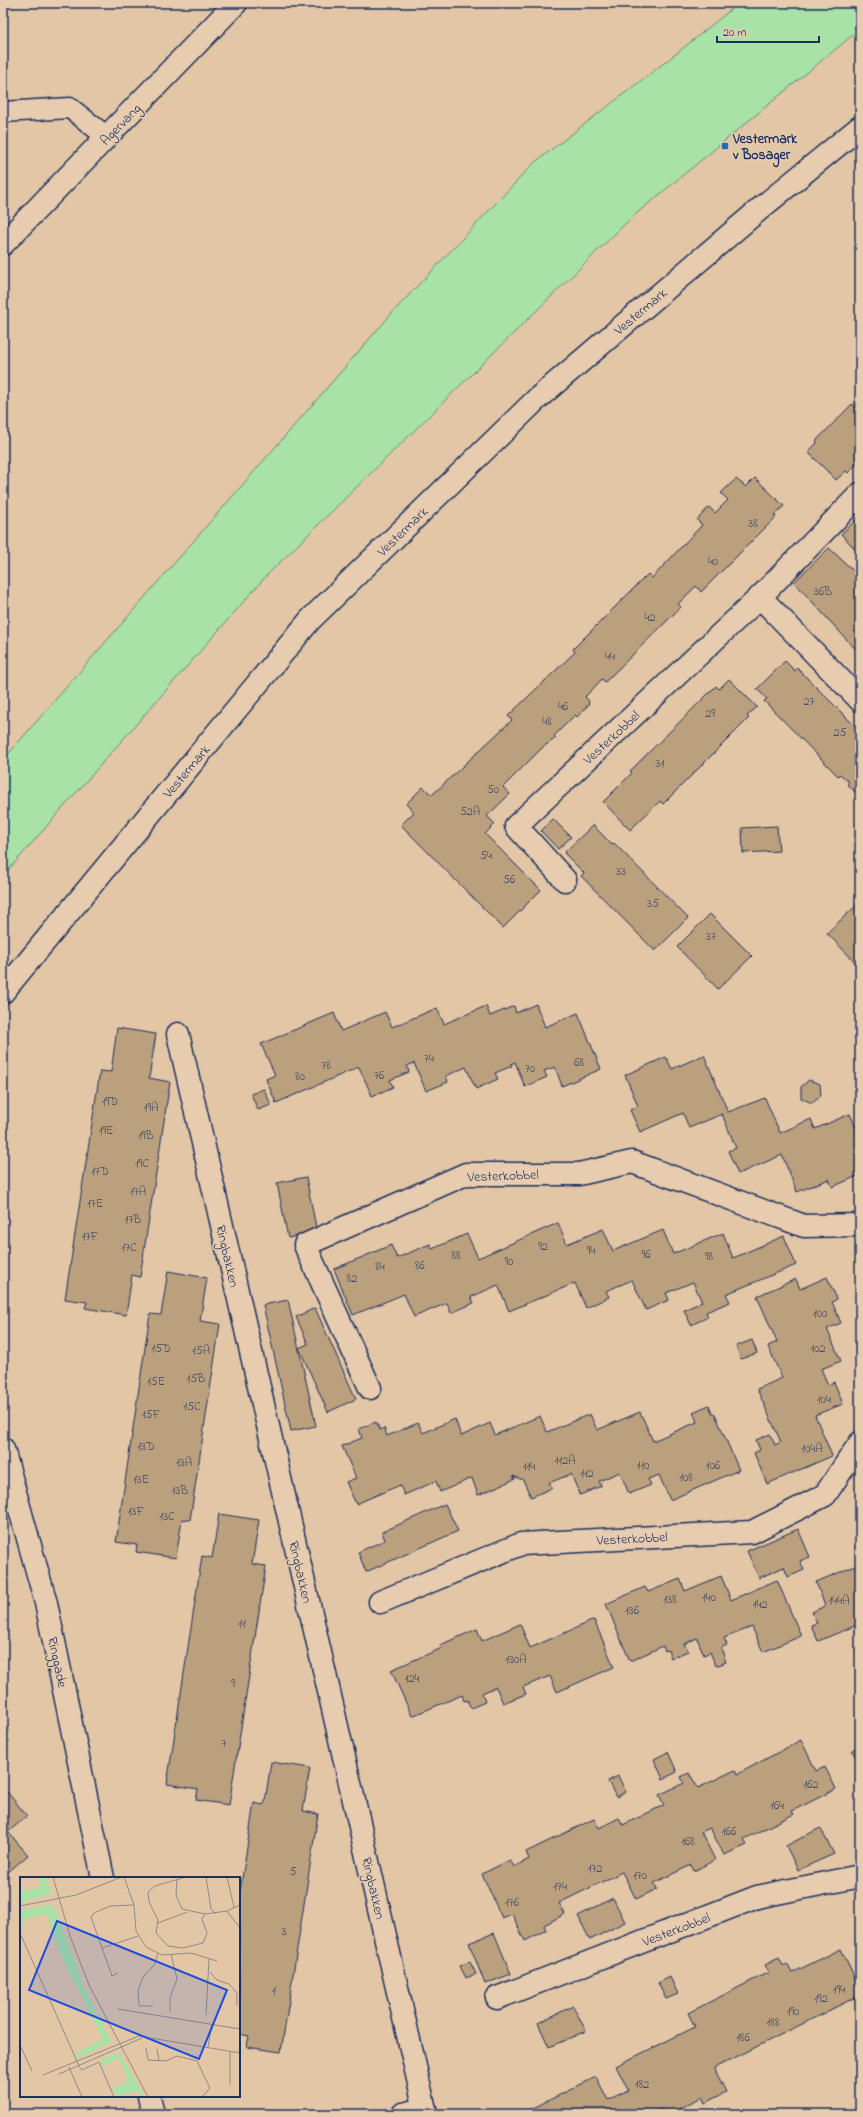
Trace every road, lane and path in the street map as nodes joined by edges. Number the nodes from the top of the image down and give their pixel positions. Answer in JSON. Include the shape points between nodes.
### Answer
{"nodes":[{"id":1,"x":236,"y":3,"type":"edge"},
{"id":2,"x":3,"y":112,"type":"edge"},
{"id":3,"x":860,"y":127,"type":"edge"},
{"id":4,"x":107,"y":138,"type":"junction"},
{"id":5,"x":3,"y":244,"type":"edge"},
{"id":6,"x":860,"y":494,"type":"edge"},
{"id":7,"x":760,"y":597,"type":"junction"},
{"id":8,"x":860,"y":700,"type":"edge"},
{"id":9,"x":565,"y":880,"type":"dead end"},
{"id":10,"x":3,"y":992,"type":"edge"},
{"id":11,"x":178,"y":1034,"type":"dead end"},
{"id":12,"x":860,"y":1225,"type":"edge"},
{"id":13,"x":370,"y":1388,"type":"dead end"},
{"id":14,"x":860,"y":1443,"type":"edge"},
{"id":15,"x":3,"y":1449,"type":"edge"},
{"id":16,"x":380,"y":1602,"type":"dead end"},
{"id":17,"x":860,"y":1876,"type":"edge"},
{"id":18,"x":103,"y":1877,"type":"edge"},
{"id":19,"x":497,"y":1998,"type":"dead end"},
{"id":20,"x":149,"y":2097,"type":"edge"},
{"id":21,"x":426,"y":2112,"type":"edge"},
{"id":22,"x":153,"y":2114,"type":"edge"},
{"id":23,"x":403,"y":2114,"type":"edge"}],
"edges":[{"from":1,"to":4,"type":"street","name":"Agervang"},
{"from":2,"to":4,"type":"lane","via":[[70,108]]},
{"from":3,"to":10,"type":"street","name":"Vestermark","via":[[538,398],[310,620]]},
{"from":4,"to":5,"type":"street","name":"Agervang"},
{"from":6,"to":7,"type":"street","name":"Vesterkobbel"},
{"from":7,"to":8,"type":"street"},
{"from":7,"to":9,"type":"street","name":"Vesterkobbel","via":[[516,826]]},
{"from":11,"to":21,"type":"street","name":"Ringbakken"},
{"from":12,"to":13,"type":"street","name":"Vesterkobbel","via":[[804,1226],[632,1162],[579,1174],[466,1174],[305,1245]]},
{"from":14,"to":16,"type":"street","name":"Vesterkobbel","via":[[825,1495],[752,1532],[521,1544]]},
{"from":15,"to":18,"type":"street","name":"Ringgade","via":[[46,1603]]},
{"from":17,"to":19,"type":"street","name":"Vesterkobbel","via":[[757,1897]]},
{"from":20,"to":22,"type":"street"},
{"from":21,"to":23,"type":"street","name":"Ringbakken"}]}
